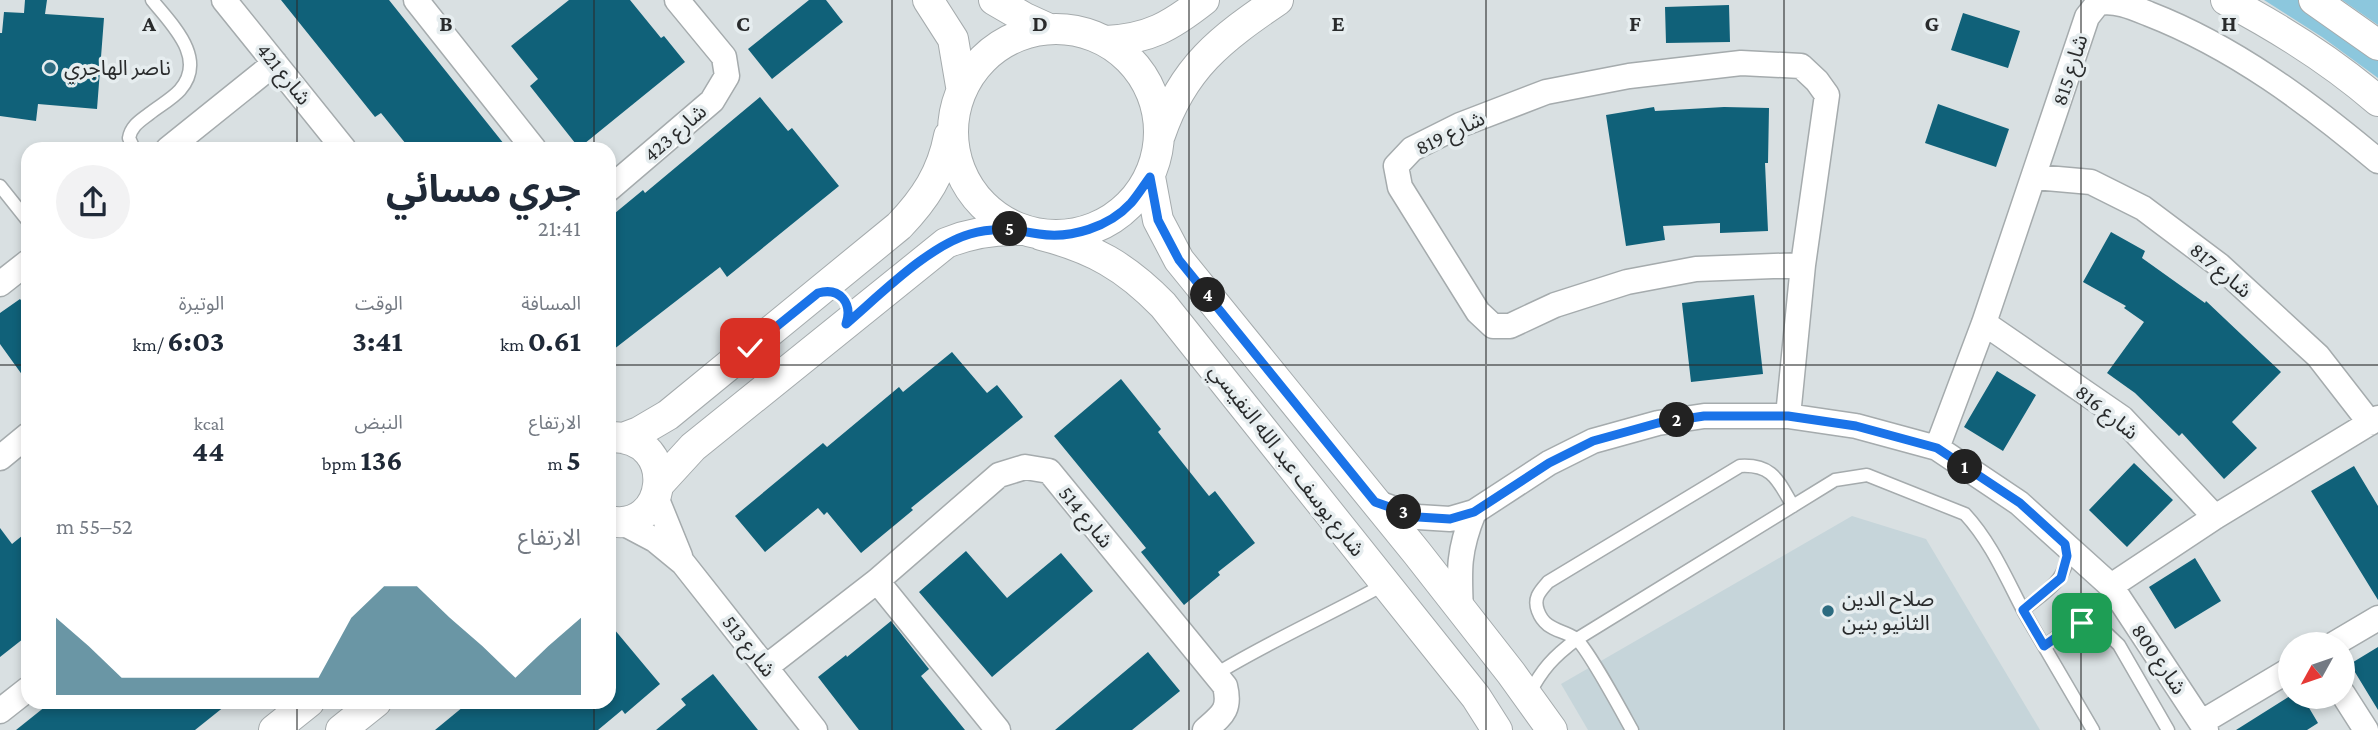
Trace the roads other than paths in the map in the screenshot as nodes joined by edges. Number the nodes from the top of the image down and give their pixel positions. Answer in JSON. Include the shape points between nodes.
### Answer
{"nodes":[{"id":1,"x":152,"y":0,"type":"edge"},
{"id":2,"x":224,"y":0,"type":"edge"},
{"id":3,"x":416,"y":0,"type":"edge"},
{"id":4,"x":677,"y":0,"type":"edge"},
{"id":5,"x":928,"y":0,"type":"edge"},
{"id":6,"x":994,"y":0,"type":"edge"},
{"id":7,"x":1204,"y":0,"type":"edge"},
{"id":8,"x":1278,"y":0,"type":"edge"},
{"id":9,"x":2226,"y":0,"type":"edge"},
{"id":10,"x":2314,"y":0,"type":"edge"},
{"id":11,"x":1047,"y":28,"type":"junction"},
{"id":12,"x":1106,"y":41,"type":"junction"},
{"id":13,"x":2378,"y":45,"type":"edge"},
{"id":14,"x":275,"y":63,"type":"junction"},
{"id":15,"x":961,"y":86,"type":"junction"},
{"id":16,"x":2378,"y":101,"type":"edge"},
{"id":17,"x":951,"y":125,"type":"junction"},
{"id":18,"x":1160,"y":135,"type":"junction"},
{"id":19,"x":131,"y":142,"type":"edge"},
{"id":20,"x":177,"y":142,"type":"edge"},
{"id":21,"x":338,"y":142,"type":"edge"},
{"id":22,"x":528,"y":142,"type":"edge"},
{"id":23,"x":2378,"y":161,"type":"edge"},
{"id":24,"x":1150,"y":177,"type":"junction"},
{"id":25,"x":2035,"y":177,"type":"junction"},
{"id":26,"x":616,"y":183,"type":"edge"},
{"id":27,"x":0,"y":186,"type":"edge"},
{"id":28,"x":21,"y":212,"type":"edge"},
{"id":29,"x":1032,"y":232,"type":"junction"},
{"id":30,"x":1803,"y":265,"type":"junction"},
{"id":31,"x":21,"y":267,"type":"edge"},
{"id":32,"x":0,"y":284,"type":"edge"},
{"id":33,"x":818,"y":293,"type":"junction"},
{"id":34,"x":1984,"y":323,"type":"junction"},
{"id":35,"x":846,"y":324,"type":"junction"},
{"id":36,"x":1788,"y":416,"type":"junction"},
{"id":37,"x":2374,"y":420,"type":"edge"},
{"id":38,"x":616,"y":436,"type":"edge"},
{"id":39,"x":616,"y":438,"type":"edge"},
{"id":40,"x":21,"y":441,"type":"edge"},
{"id":41,"x":1937,"y":448,"type":"junction"},
{"id":42,"x":0,"y":458,"type":"edge"},
{"id":43,"x":658,"y":490,"type":"junction"},
{"id":44,"x":1375,"y":502,"type":"junction"},
{"id":45,"x":1793,"y":506,"type":"junction"},
{"id":46,"x":1474,"y":512,"type":"junction"},
{"id":47,"x":2215,"y":517,"type":"junction"},
{"id":48,"x":616,"y":522,"type":"edge"},
{"id":49,"x":616,"y":523,"type":"edge"},
{"id":50,"x":2065,"y":544,"type":"junction"},
{"id":51,"x":683,"y":563,"type":"junction"},
{"id":52,"x":877,"y":581,"type":"junction"},
{"id":53,"x":1385,"y":584,"type":"junction"},
{"id":54,"x":2111,"y":586,"type":"junction"},
{"id":55,"x":2023,"y":610,"type":"junction"},
{"id":56,"x":1461,"y":611,"type":"junction"},
{"id":57,"x":2378,"y":618,"type":"edge"},
{"id":58,"x":2354,"y":632,"type":"edge"},
{"id":59,"x":1577,"y":639,"type":"junction"},
{"id":60,"x":2044,"y":646,"type":"junction"},
{"id":61,"x":766,"y":667,"type":"junction"},
{"id":62,"x":1216,"y":674,"type":"junction"},
{"id":63,"x":2278,"y":678,"type":"edge"},
{"id":64,"x":21,"y":694,"type":"edge"},
{"id":65,"x":1527,"y":696,"type":"junction"},
{"id":66,"x":300,"y":709,"type":"edge"},
{"id":67,"x":367,"y":709,"type":"edge"},
{"id":68,"x":2353,"y":709,"type":"edge"},
{"id":69,"x":0,"y":711,"type":"edge"},
{"id":70,"x":2204,"y":726,"type":"edge"},
{"id":71,"x":274,"y":730,"type":"edge"},
{"id":72,"x":341,"y":730,"type":"edge"},
{"id":73,"x":815,"y":730,"type":"edge"},
{"id":74,"x":998,"y":730,"type":"edge"},
{"id":75,"x":1205,"y":730,"type":"edge"},
{"id":76,"x":1497,"y":730,"type":"edge"},
{"id":77,"x":1552,"y":730,"type":"edge"},
{"id":78,"x":1632,"y":730,"type":"edge"},
{"id":79,"x":2093,"y":730,"type":"edge"},
{"id":80,"x":2168,"y":730,"type":"edge"},
{"id":81,"x":2367,"y":730,"type":"edge"}],
"edges":[{"from":1,"to":19,"type":"lane","via":[[186,44],[189,73],[180,90],[133,127]]},
{"from":2,"to":14,"type":"street","name":"شارع 421"},
{"from":3,"to":22,"type":"street"},
{"from":4,"to":26,"type":"street","name":"شارع 423","via":[[724,57],[727,76],[712,101]]},
{"from":5,"to":15,"type":"street","via":[[953,39]]},
{"from":6,"to":11,"type":"street"},
{"from":7,"to":12,"type":"street","via":[[1160,30]]},
{"from":8,"to":18,"type":"street","via":[[1200,61],[1176,96]]},
{"from":9,"to":16,"type":"street","via":[[2269,22]]},
{"from":10,"to":13,"type":"street"},
{"from":11,"to":12,"type":"street","via":[[1078,30]]},
{"from":11,"to":15,"type":"street","via":[[1002,43],[982,57]]},
{"from":12,"to":18,"type":"street","via":[[1129,58],[1146,81]]},
{"from":14,"to":20,"type":"street"},
{"from":14,"to":21,"type":"street","name":"شارع 421"},
{"from":15,"to":17,"type":"street"},
{"from":17,"to":29,"type":"street","via":[[955,158],[969,189],[993,214]]},
{"from":17,"to":33,"type":"street","via":[[939,172],[919,205]]},
{"from":18,"to":24,"type":"street"},
{"from":23,"to":25,"type":"street","name":"شارع 815","via":[[2333,123],[2250,66],[2178,25],[2118,2],[2105,2],[2087,17]]},
{"from":24,"to":29,"type":"street","via":[[1131,204],[1105,223],[1074,234]]},
{"from":24,"to":44,"type":"street","name":"شارع يوسف عبد الله النفيسي","via":[[1158,220],[1179,260]]},
{"from":25,"to":34,"type":"street","name":"شارع 815"},
{"from":25,"to":37,"type":"street","name":"شارع 817","via":[[2091,182],[2143,208],[2219,265],[2318,356]]},
{"from":27,"to":28,"type":"lane"},
{"from":29,"to":35,"type":"street","via":[[996,229],[946,243]]},
{"from":29,"to":53,"type":"street","name":"شارع يوسف عبد الله النفيسي","via":[[1096,252],[1143,284]]},
{"from":30,"to":30,"type":"street","name":"شارع 819","via":[[1827,95],[1801,66],[1741,63],[1629,76],[1546,92],[1460,125],[1412,149],[1396,166],[1400,187],[1478,312],[1493,326],[1510,326],[1555,305],[1627,282],[1696,269]]},
{"from":30,"to":36,"type":"street","name":"شارع 819"},
{"from":31,"to":32,"type":"street"},
{"from":33,"to":35,"type":"street","via":[[827,290],[844,298],[849,315]]},
{"from":33,"to":38,"type":"street","via":[[668,415],[639,432]]},
{"from":34,"to":41,"type":"street","name":"شارع 815"},
{"from":34,"to":47,"type":"street","name":"شارع 816","via":[[2122,418]]},
{"from":35,"to":43,"type":"street","via":[[693,447]]},
{"from":36,"to":41,"type":"street","name":"شارع 800","via":[[1856,426]]},
{"from":36,"to":46,"type":"street","name":"شارع 800","via":[[1704,416],[1627,430],[1549,463]]},
{"from":37,"to":47,"type":"street"},
{"from":39,"to":43,"type":"street","via":[[635,441],[646,449],[659,471]]},
{"from":40,"to":42,"type":"street"},
{"from":41,"to":50,"type":"street","name":"شارع 800","via":[[2020,503]]},
{"from":43,"to":48,"type":"street","via":[[648,510],[635,519]]},
{"from":43,"to":51,"type":"street","name":"شارع 513","via":[[668,532]]},
{"from":44,"to":46,"type":"street","name":"شارع 800","via":[[1418,517],[1450,519]]},
{"from":44,"to":56,"type":"street","name":"شارع يوسف عبد الله النفيسي"},
{"from":45,"to":55,"type":"lane","via":[[1835,480],[1867,475],[1965,514],[1984,536]]},
{"from":45,"to":59,"type":"lane"},
{"from":45,"to":59,"type":"lane","via":[[1774,474],[1740,466],[1548,582],[1538,594],[1538,613],[1553,630]]},
{"from":46,"to":56,"type":"street","via":[[1462,541]]},
{"from":47,"to":54,"type":"street"},
{"from":49,"to":51,"type":"street","name":"شارع 513","via":[[655,540]]},
{"from":50,"to":54,"type":"street","name":"شارع 800"},
{"from":50,"to":55,"type":"lane","via":[[2061,578]]},
{"from":51,"to":61,"type":"street","name":"شارع 513"},
{"from":52,"to":61,"type":"street","name":"شارع 514"},
{"from":52,"to":62,"type":"street","name":"شارع 514","via":[[999,475],[1025,467],[1049,471]]},
{"from":52,"to":74,"type":"street"},
{"from":53,"to":62,"type":"lane"},
{"from":53,"to":76,"type":"street","name":"شارع يوسف عبد الله النفيسي","via":[[1476,696]]},
{"from":54,"to":70,"type":"street","name":"شارع 800"},
{"from":55,"to":60,"type":"lane"},
{"from":56,"to":65,"type":"street","name":"شارع يوسف عبد الله النفيسي"},
{"from":57,"to":58,"type":"street"},
{"from":59,"to":65,"type":"lane","via":[[1540,671]]},
{"from":59,"to":78,"type":"lane"},
{"from":60,"to":79,"type":"lane"},
{"from":60,"to":80,"type":"lane","via":[[2082,623],[2098,625],[2119,645]]},
{"from":61,"to":73,"type":"street","name":"شارع 513"},
{"from":62,"to":75,"type":"street","name":"شارع 514","via":[[1229,700],[1222,715]]},
{"from":63,"to":70,"type":"street"},
{"from":64,"to":69,"type":"street"},
{"from":65,"to":77,"type":"street","name":"شارع يوسف عبد الله النفيسي"},
{"from":66,"to":71,"type":"street"},
{"from":67,"to":72,"type":"street"},
{"from":68,"to":81,"type":"street"}]}
